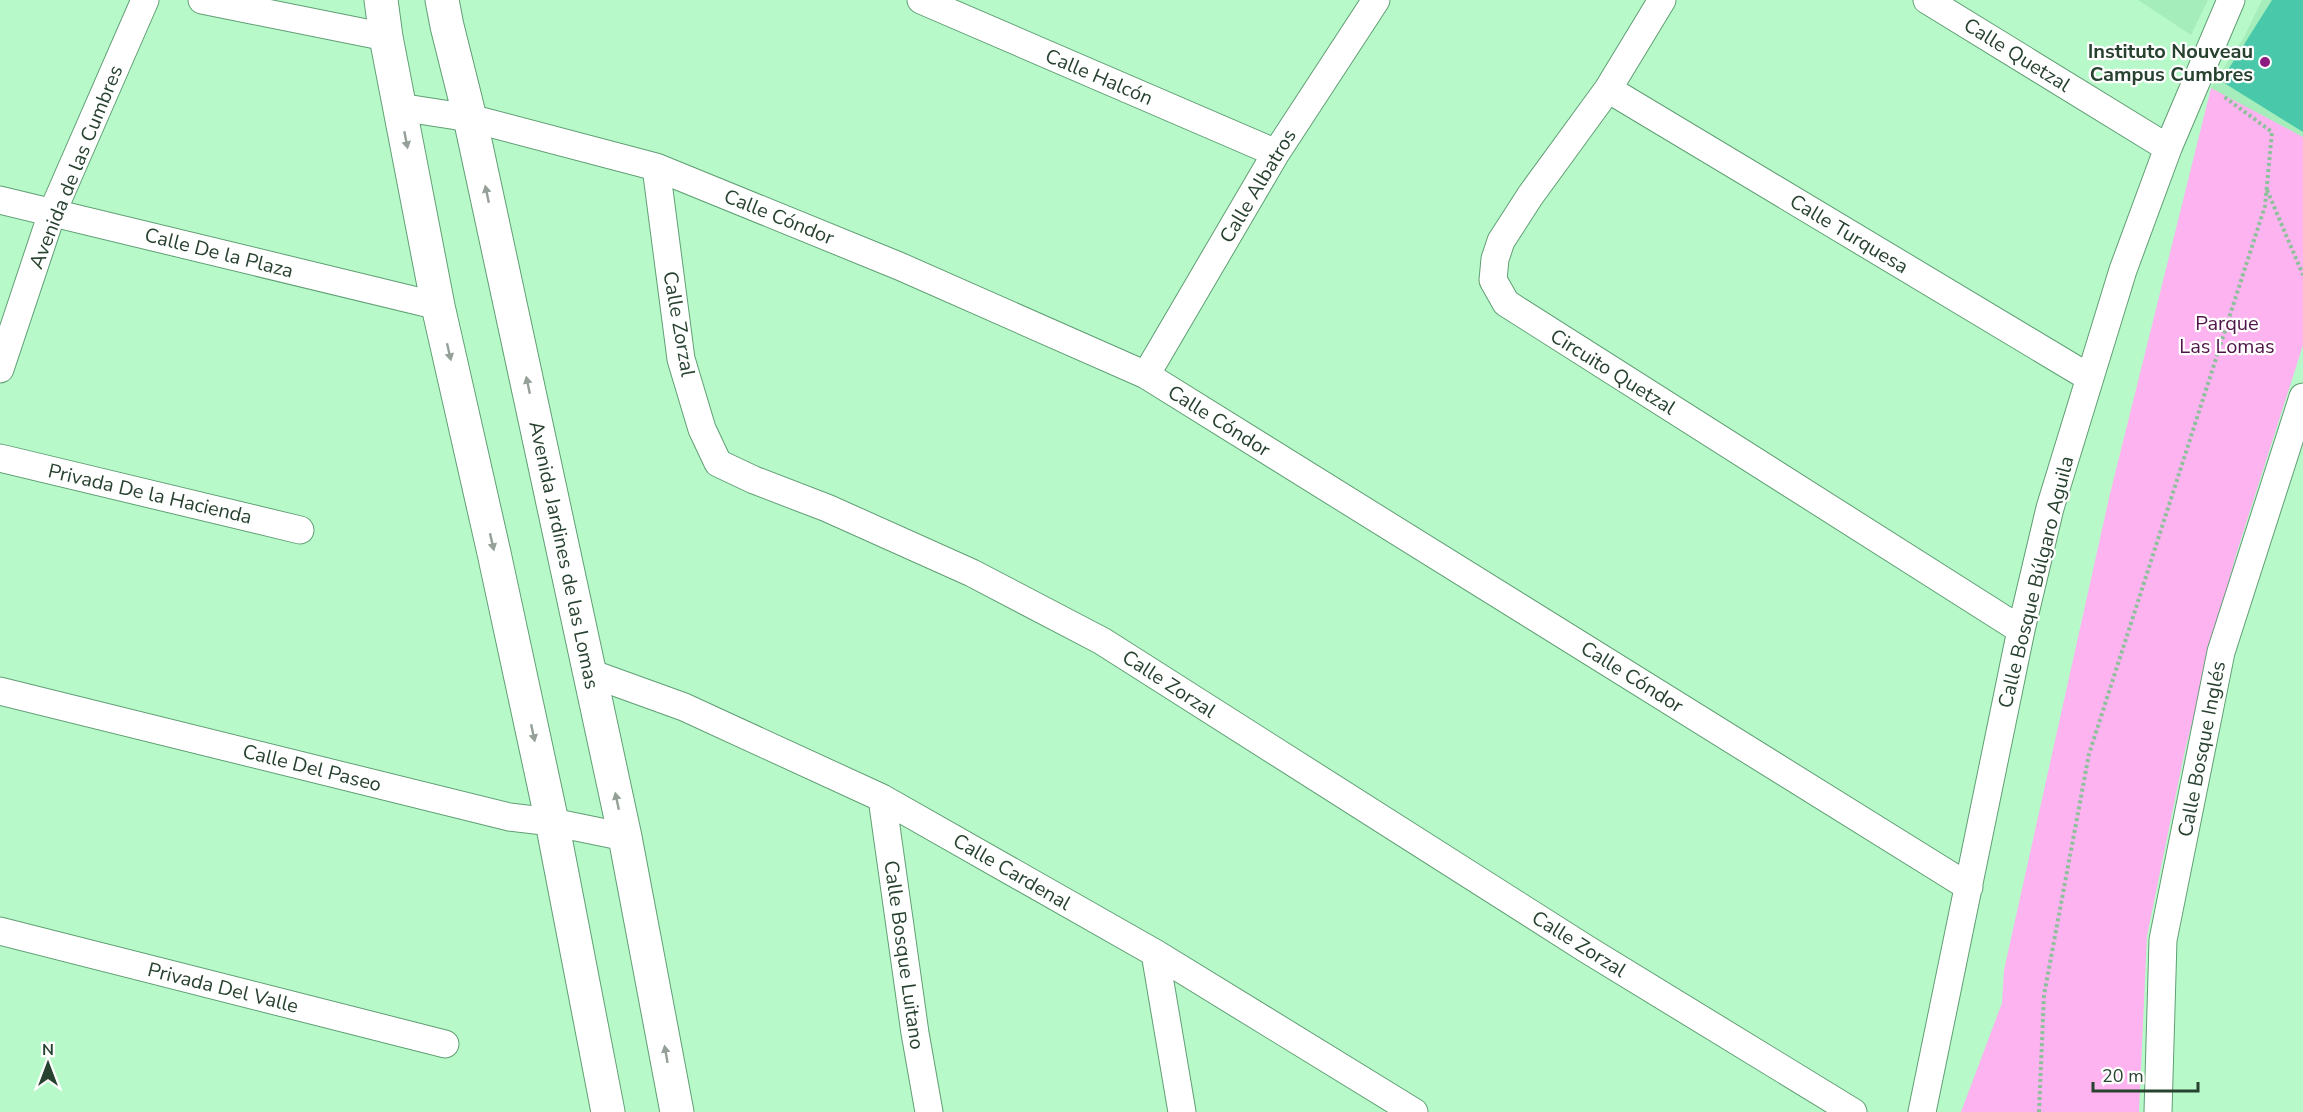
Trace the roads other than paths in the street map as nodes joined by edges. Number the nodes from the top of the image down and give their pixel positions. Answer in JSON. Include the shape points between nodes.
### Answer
{"nodes":[{"id":1,"x":145,"y":0,"type":"edge"},
{"id":2,"x":202,"y":0,"type":"edge"},
{"id":3,"x":381,"y":0,"type":"edge"},
{"id":4,"x":442,"y":0,"type":"edge"},
{"id":5,"x":921,"y":0,"type":"edge"},
{"id":6,"x":1376,"y":0,"type":"edge"},
{"id":7,"x":1662,"y":0,"type":"edge"},
{"id":8,"x":1927,"y":0,"type":"edge"},
{"id":9,"x":2231,"y":0,"type":"edge"},
{"id":10,"x":386,"y":37,"type":"junction"},
{"id":11,"x":1608,"y":89,"type":"junction"},
{"id":12,"x":399,"y":107,"type":"junction"},
{"id":13,"x":470,"y":118,"type":"junction"},
{"id":14,"x":2168,"y":148,"type":"junction"},
{"id":15,"x":1276,"y":153,"type":"junction"},
{"id":16,"x":656,"y":167,"type":"junction"},
{"id":17,"x":0,"y":200,"type":"edge"},
{"id":18,"x":52,"y":213,"type":"junction"},
{"id":19,"x":438,"y":306,"type":"junction"},
{"id":20,"x":0,"y":369,"type":"edge"},
{"id":21,"x":1146,"y":375,"type":"junction"},
{"id":22,"x":2090,"y":378,"type":"junction"},
{"id":23,"x":2303,"y":397,"type":"edge"},
{"id":24,"x":0,"y":459,"type":"edge"},
{"id":25,"x":300,"y":530,"type":"dead end"},
{"id":26,"x":2021,"y":630,"type":"junction"},
{"id":27,"x":590,"y":673,"type":"junction"},
{"id":28,"x":0,"y":691,"type":"edge"},
{"id":29,"x":882,"y":798,"type":"junction"},
{"id":30,"x":552,"y":822,"type":"junction"},
{"id":31,"x":625,"y":837,"type":"junction"},
{"id":32,"x":1969,"y":887,"type":"junction"},
{"id":33,"x":0,"y":931,"type":"edge"},
{"id":34,"x":1155,"y":953,"type":"junction"},
{"id":35,"x":445,"y":1044,"type":"dead end"},
{"id":36,"x":608,"y":1112,"type":"edge"},
{"id":37,"x":677,"y":1112,"type":"edge"},
{"id":38,"x":929,"y":1112,"type":"edge"},
{"id":39,"x":1182,"y":1112,"type":"edge"},
{"id":40,"x":1413,"y":1112,"type":"edge"},
{"id":41,"x":1853,"y":1112,"type":"edge"},
{"id":42,"x":1922,"y":1112,"type":"edge"},
{"id":43,"x":2158,"y":1112,"type":"edge"}],
"edges":[{"from":1,"to":18,"type":"street","name":"Avenida de las Cumbres"},
{"from":2,"to":10,"type":"street"},
{"from":3,"to":10,"type":"street"},
{"from":4,"to":13,"type":"street","name":"Avenida Jardines de las Lomas"},
{"from":5,"to":15,"type":"street","name":"Calle Halcón"},
{"from":6,"to":15,"type":"street","name":"Calle Albatros"},
{"from":7,"to":11,"type":"street","name":"Circuito Quetzal"},
{"from":8,"to":14,"type":"street","name":"Calle Quetzal"},
{"from":9,"to":14,"type":"street","name":"Calle Bosque Búlgaro Aguila"},
{"from":10,"to":12,"type":"street"},
{"from":11,"to":22,"type":"street","name":"Calle Turquesa"},
{"from":11,"to":26,"type":"street","name":"Circuito Quetzal","via":[[1501,241],[1493,279],[1506,303]]},
{"from":12,"to":13,"type":"street","name":"Calle Cóndor"},
{"from":12,"to":19,"type":"street","one_way":true},
{"from":13,"to":16,"type":"street","name":"Calle Cóndor"},
{"from":27,"to":13,"type":"street","name":"Avenida Jardines de las Lomas","one_way":true},
{"from":14,"to":22,"type":"street","name":"Calle Bosque Búlgaro Aguila","via":[[2123,270]]},
{"from":15,"to":21,"type":"street","name":"Calle Albatros"},
{"from":16,"to":21,"type":"street","name":"Calle Cóndor","via":[[899,266]]},
{"from":16,"to":41,"type":"street","name":"Calle Zorzal","via":[[681,359],[702,429],[718,463],[972,573],[1102,642],[1588,950]]},
{"from":17,"to":18,"type":"street","name":"Calle De la Plaza"},
{"from":18,"to":19,"type":"street","name":"Calle De la Plaza"},
{"from":18,"to":20,"type":"street","name":"Avenida de las Cumbres"},
{"from":19,"to":30,"type":"street","one_way":true},
{"from":21,"to":32,"type":"street","name":"Calle Cóndor"},
{"from":22,"to":26,"type":"street","name":"Calle Bosque Búlgaro Aguila","via":[[2050,508]]},
{"from":23,"to":43,"type":"street","name":"Calle Bosque Inglés","via":[[2221,652],[2163,940]]},
{"from":24,"to":25,"type":"street","name":"Privada De la Hacienda"},
{"from":26,"to":32,"type":"street","name":"Calle Bosque Búlgaro Aguila"},
{"from":27,"to":29,"type":"street","name":"Calle Cardenal","via":[[684,707]]},
{"from":31,"to":27,"type":"street","name":"Avenida Jardines de las Lomas","one_way":true},
{"from":28,"to":30,"type":"street","name":"Calle Del Paseo","via":[[509,817]]},
{"from":29,"to":34,"type":"street","name":"Calle Cardenal"},
{"from":29,"to":38,"type":"street","name":"Calle Bosque Luitano"},
{"from":30,"to":31,"type":"street","name":"Calle Del Paseo"},
{"from":30,"to":36,"type":"street"},
{"from":37,"to":31,"type":"street","name":"Avenida Jardines de las Lomas","one_way":true},
{"from":32,"to":42,"type":"street","name":"Calle Bosque Búlgaro Aguila"},
{"from":33,"to":35,"type":"street","name":"Privada Del Valle"},
{"from":34,"to":39,"type":"street"},
{"from":34,"to":40,"type":"street","name":"Calle Cardenal"}]}
